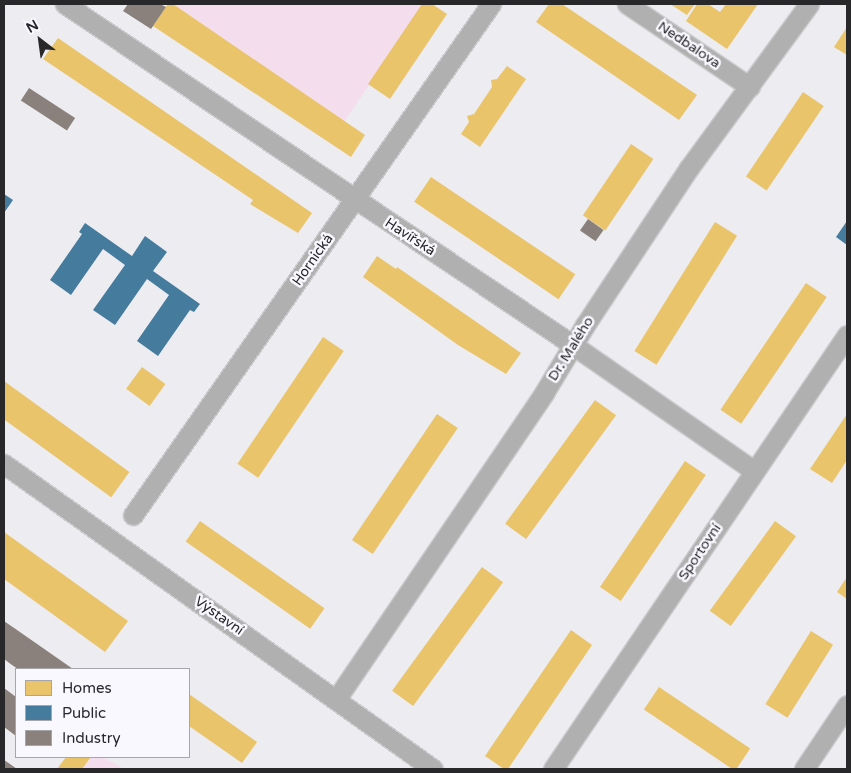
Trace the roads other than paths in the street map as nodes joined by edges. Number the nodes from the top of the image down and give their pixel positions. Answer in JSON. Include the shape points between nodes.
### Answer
{"nodes":[{"id":1,"x":65,"y":4,"type":"edge"},
{"id":2,"x":491,"y":4,"type":"edge"},
{"id":3,"x":628,"y":4,"type":"edge"},
{"id":4,"x":809,"y":4,"type":"edge"},
{"id":5,"x":750,"y":87,"type":"junction"},
{"id":6,"x":354,"y":201,"type":"junction"},
{"id":7,"x":847,"y":335,"type":"edge"},
{"id":8,"x":573,"y":344,"type":"junction"},
{"id":9,"x":4,"y":464,"type":"edge"},
{"id":10,"x":754,"y":471,"type":"junction"},
{"id":11,"x":133,"y":515,"type":"dead end"},
{"id":12,"x":337,"y":698,"type":"junction"},
{"id":13,"x":847,"y":705,"type":"edge"},
{"id":14,"x":433,"y":769,"type":"edge"},
{"id":15,"x":553,"y":769,"type":"edge"},
{"id":16,"x":804,"y":769,"type":"edge"}],
"edges":[{"from":1,"to":6,"type":"street","name":"Havířská"},
{"from":2,"to":6,"type":"street","name":"Hornická"},
{"from":3,"to":5,"type":"street","name":"Nedbalova"},
{"from":4,"to":5,"type":"street","name":"Dr. Malého"},
{"from":5,"to":8,"type":"street","name":"Dr. Malého","via":[[689,168]]},
{"from":6,"to":8,"type":"street","name":"Havířská"},
{"from":6,"to":11,"type":"street","name":"Hornická"},
{"from":7,"to":10,"type":"street","name":"Sportovní"},
{"from":8,"to":10,"type":"street","name":"Havířská"},
{"from":8,"to":12,"type":"street","name":"Dr. Malého","via":[[538,402]]},
{"from":9,"to":12,"type":"street","name":"Výstavní"},
{"from":10,"to":15,"type":"street","name":"Sportovní"},
{"from":12,"to":14,"type":"street","name":"Výstavní"},
{"from":13,"to":16,"type":"street"}]}
